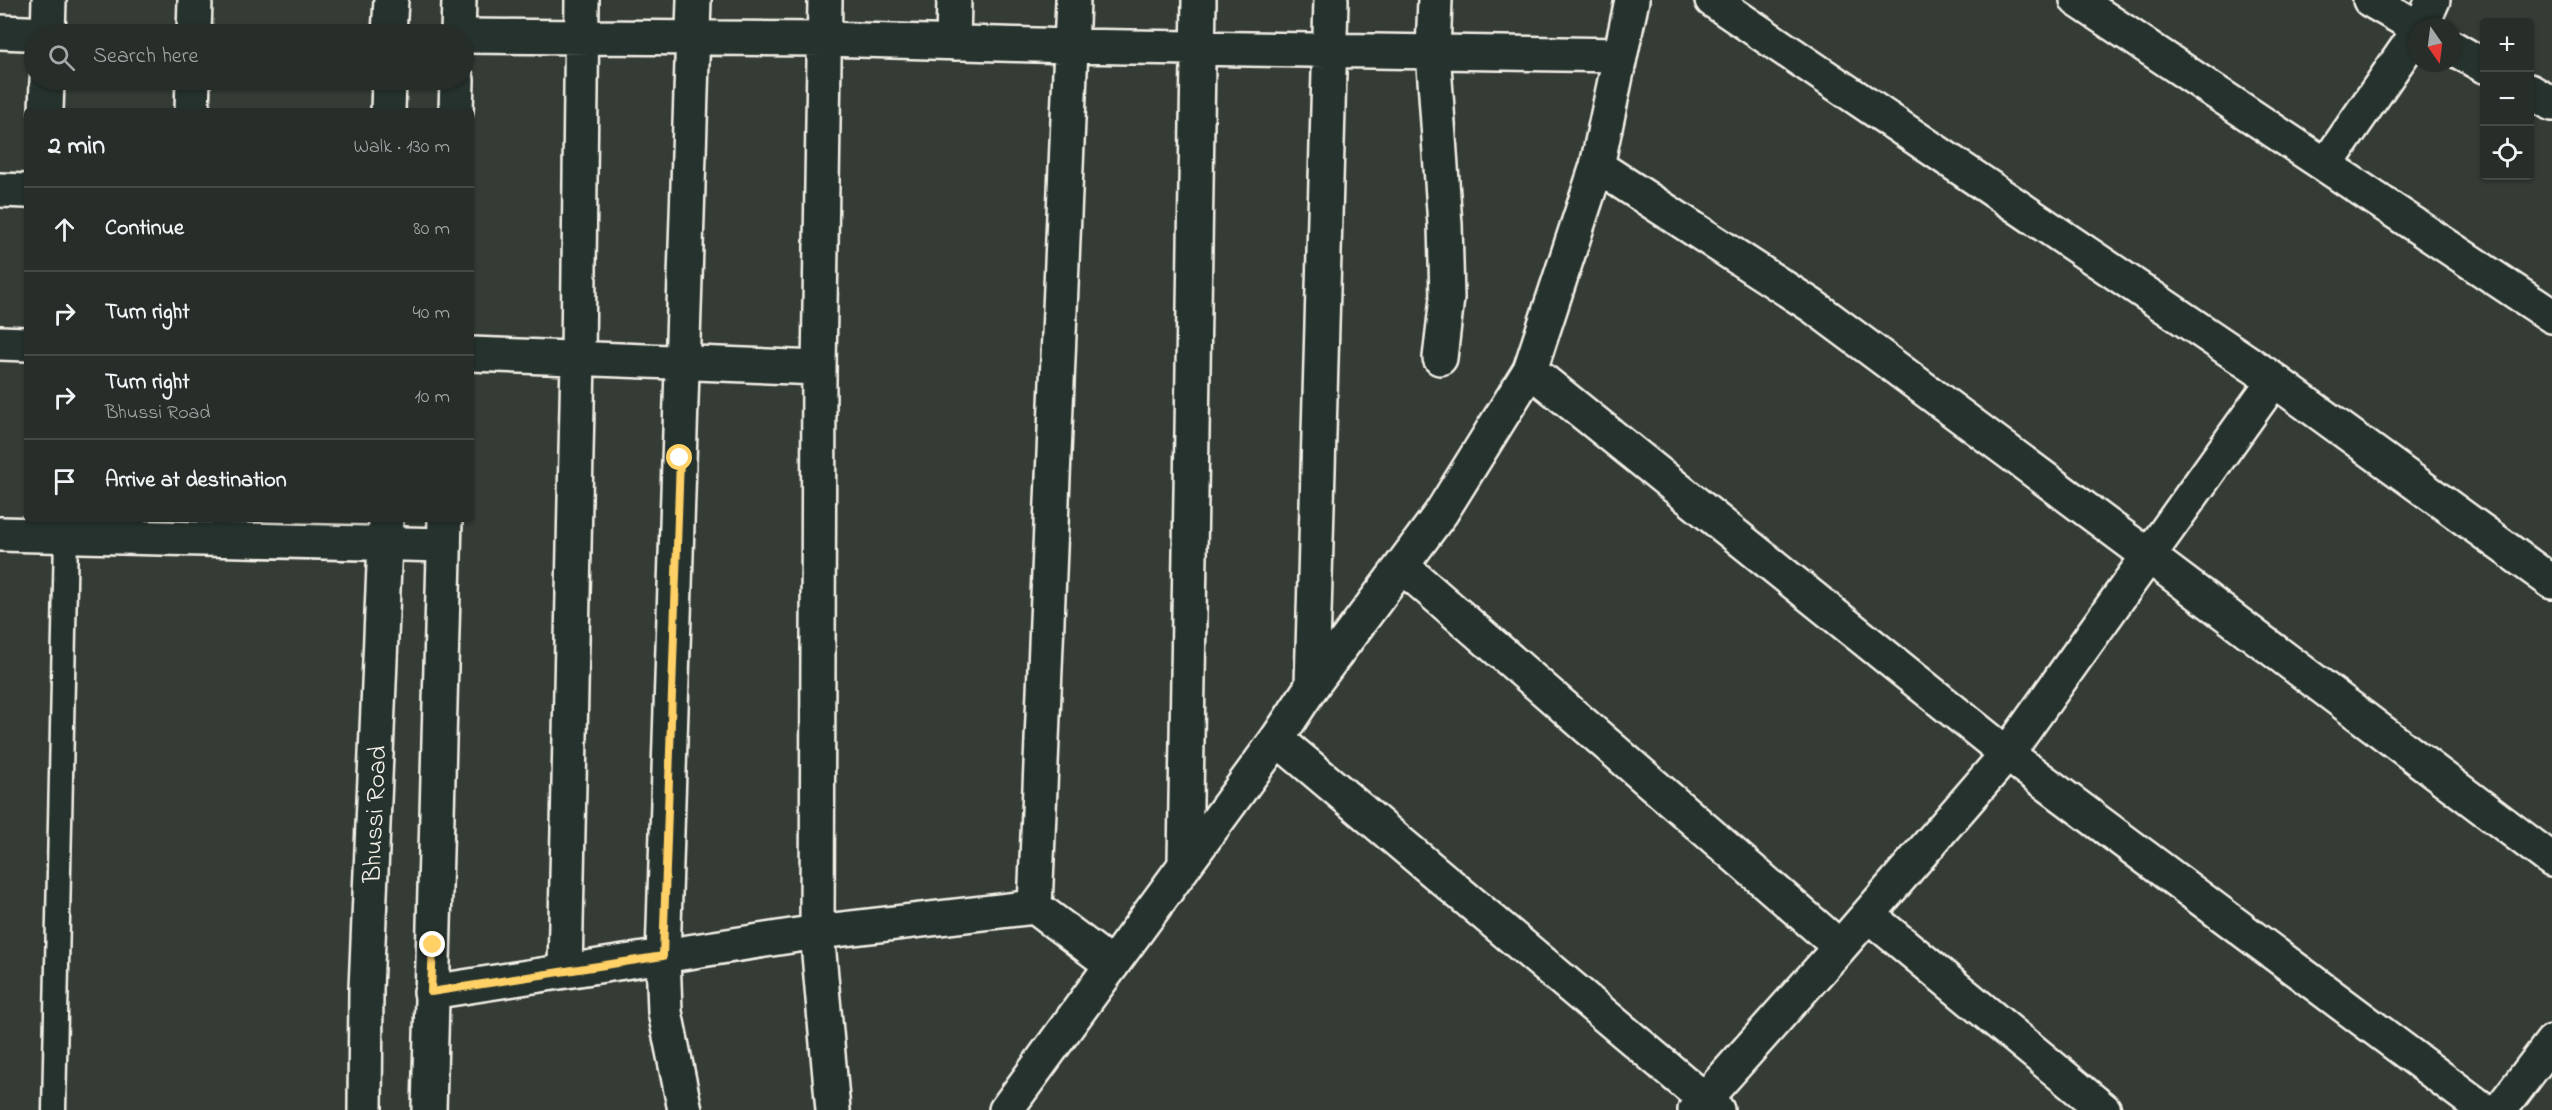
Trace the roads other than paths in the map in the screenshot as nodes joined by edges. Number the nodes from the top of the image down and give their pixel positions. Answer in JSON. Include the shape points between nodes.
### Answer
{"nodes":[{"id":1,"x":50,"y":0,"type":"edge"},
{"id":2,"x":195,"y":0,"type":"edge"},
{"id":3,"x":391,"y":0,"type":"edge"},
{"id":4,"x":459,"y":0,"type":"edge"},
{"id":5,"x":582,"y":0,"type":"edge"},
{"id":6,"x":694,"y":0,"type":"edge"},
{"id":7,"x":825,"y":0,"type":"edge"},
{"id":8,"x":954,"y":0,"type":"edge"},
{"id":9,"x":1073,"y":0,"type":"edge"},
{"id":10,"x":1199,"y":0,"type":"edge"},
{"id":11,"x":1331,"y":0,"type":"edge"},
{"id":12,"x":1435,"y":0,"type":"edge"},
{"id":13,"x":1632,"y":0,"type":"edge"},
{"id":14,"x":1712,"y":0,"type":"edge"},
{"id":15,"x":2077,"y":0,"type":"edge"},
{"id":16,"x":2370,"y":0,"type":"edge"},
{"id":17,"x":2433,"y":0,"type":"edge"},
{"id":18,"x":2424,"y":18,"type":"edge"},
{"id":19,"x":2408,"y":21,"type":"edge"},
{"id":20,"x":49,"y":24,"type":"edge"},
{"id":21,"x":194,"y":24,"type":"edge"},
{"id":22,"x":390,"y":24,"type":"edge"},
{"id":23,"x":458,"y":24,"type":"edge"},
{"id":24,"x":0,"y":32,"type":"edge"},
{"id":25,"x":24,"y":33,"type":"edge"},
{"id":26,"x":474,"y":36,"type":"edge"},
{"id":27,"x":581,"y":37,"type":"junction"},
{"id":28,"x":692,"y":38,"type":"junction"},
{"id":29,"x":824,"y":39,"type":"junction"},
{"id":30,"x":953,"y":43,"type":"junction"},
{"id":31,"x":1071,"y":46,"type":"junction"},
{"id":32,"x":2408,"y":46,"type":"edge"},
{"id":33,"x":1198,"y":48,"type":"junction"},
{"id":34,"x":1330,"y":50,"type":"junction"},
{"id":35,"x":1433,"y":51,"type":"junction"},
{"id":36,"x":2462,"y":53,"type":"edge"},
{"id":37,"x":1620,"y":56,"type":"junction"},
{"id":38,"x":2480,"y":64,"type":"edge"},
{"id":39,"x":47,"y":90,"type":"edge"},
{"id":40,"x":193,"y":90,"type":"edge"},
{"id":41,"x":389,"y":90,"type":"edge"},
{"id":42,"x":457,"y":90,"type":"edge"},
{"id":43,"x":2534,"y":95,"type":"edge"},
{"id":44,"x":2552,"y":104,"type":"edge"},
{"id":45,"x":46,"y":108,"type":"edge"},
{"id":46,"x":192,"y":108,"type":"edge"},
{"id":47,"x":388,"y":108,"type":"edge"},
{"id":48,"x":456,"y":108,"type":"edge"},
{"id":49,"x":2326,"y":165,"type":"junction"},
{"id":50,"x":1597,"y":166,"type":"junction"},
{"id":51,"x":0,"y":190,"type":"edge"},
{"id":52,"x":24,"y":191,"type":"edge"},
{"id":53,"x":2552,"y":316,"type":"edge"},
{"id":54,"x":0,"y":344,"type":"edge"},
{"id":55,"x":24,"y":344,"type":"edge"},
{"id":56,"x":474,"y":354,"type":"edge"},
{"id":57,"x":1440,"y":358,"type":"dead end"},
{"id":58,"x":578,"y":359,"type":"junction"},
{"id":59,"x":682,"y":364,"type":"junction"},
{"id":60,"x":819,"y":368,"type":"junction"},
{"id":61,"x":1530,"y":370,"type":"junction"},
{"id":62,"x":2274,"y":380,"type":"junction"},
{"id":63,"x":49,"y":530,"type":"edge"},
{"id":64,"x":387,"y":532,"type":"edge"},
{"id":65,"x":445,"y":532,"type":"edge"},
{"id":66,"x":0,"y":534,"type":"edge"},
{"id":67,"x":2150,"y":557,"type":"junction"},
{"id":68,"x":1403,"y":567,"type":"junction"},
{"id":69,"x":2552,"y":582,"type":"edge"},
{"id":70,"x":1312,"y":686,"type":"junction"},
{"id":71,"x":1277,"y":739,"type":"junction"},
{"id":72,"x":2007,"y":754,"type":"junction"},
{"id":73,"x":2552,"y":860,"type":"edge"},
{"id":74,"x":1185,"y":862,"type":"junction"},
{"id":75,"x":1035,"y":907,"type":"junction"},
{"id":76,"x":1868,"y":915,"type":"junction"},
{"id":77,"x":817,"y":932,"type":"junction"},
{"id":78,"x":1840,"y":947,"type":"junction"},
{"id":79,"x":663,"y":956,"type":"junction"},
{"id":80,"x":1112,"y":965,"type":"junction"},
{"id":81,"x":565,"y":971,"type":"junction"},
{"id":82,"x":431,"y":992,"type":"junction"},
{"id":83,"x":2552,"y":1042,"type":"edge"},
{"id":84,"x":1706,"y":1106,"type":"edge"},
{"id":85,"x":54,"y":1110,"type":"edge"},
{"id":86,"x":365,"y":1110,"type":"edge"},
{"id":87,"x":429,"y":1110,"type":"edge"},
{"id":88,"x":685,"y":1110,"type":"edge"},
{"id":89,"x":833,"y":1110,"type":"edge"},
{"id":90,"x":1006,"y":1110,"type":"edge"},
{"id":91,"x":2104,"y":1110,"type":"edge"},
{"id":92,"x":2484,"y":1110,"type":"edge"},
{"id":93,"x":2500,"y":1110,"type":"edge"}],
"edges":[{"from":1,"to":20,"type":"street"},
{"from":2,"to":21,"type":"street"},
{"from":3,"to":22,"type":"street"},
{"from":4,"to":23,"type":"street"},
{"from":5,"to":27,"type":"street"},
{"from":6,"to":28,"type":"street"},
{"from":7,"to":29,"type":"street"},
{"from":8,"to":30,"type":"street"},
{"from":9,"to":31,"type":"street"},
{"from":10,"to":33,"type":"street"},
{"from":11,"to":34,"type":"street"},
{"from":12,"to":35,"type":"street"},
{"from":13,"to":37,"type":"street"},
{"from":14,"to":62,"type":"street"},
{"from":15,"to":49,"type":"street"},
{"from":16,"to":19,"type":"street"},
{"from":17,"to":18,"type":"street"},
{"from":24,"to":25,"type":"street"},
{"from":26,"to":27,"type":"street"},
{"from":27,"to":28,"type":"street"},
{"from":27,"to":58,"type":"street"},
{"from":28,"to":29,"type":"street"},
{"from":28,"to":59,"type":"street"},
{"from":29,"to":30,"type":"street"},
{"from":29,"to":60,"type":"street"},
{"from":30,"to":31,"type":"street"},
{"from":31,"to":33,"type":"street"},
{"from":31,"to":75,"type":"street"},
{"from":32,"to":49,"type":"street"},
{"from":33,"to":34,"type":"street"},
{"from":33,"to":74,"type":"street"},
{"from":34,"to":35,"type":"street"},
{"from":34,"to":70,"type":"street"},
{"from":35,"to":37,"type":"street"},
{"from":35,"to":57,"type":"street","via":[[1447,298]]},
{"from":36,"to":38,"type":"street"},
{"from":37,"to":50,"type":"street"},
{"from":39,"to":45,"type":"street"},
{"from":40,"to":46,"type":"street"},
{"from":41,"to":47,"type":"street"},
{"from":42,"to":48,"type":"street"},
{"from":43,"to":44,"type":"street"},
{"from":49,"to":53,"type":"street"},
{"from":50,"to":61,"type":"street"},
{"from":50,"to":67,"type":"street","via":[[1814,308]]},
{"from":51,"to":52,"type":"street"},
{"from":54,"to":55,"type":"street"},
{"from":56,"to":58,"type":"street"},
{"from":58,"to":59,"type":"street"},
{"from":58,"to":81,"type":"street"},
{"from":59,"to":60,"type":"street"},
{"from":59,"to":79,"type":"street"},
{"from":60,"to":77,"type":"street"},
{"from":61,"to":68,"type":"street","via":[[1442,513]]},
{"from":61,"to":72,"type":"street"},
{"from":62,"to":67,"type":"street"},
{"from":62,"to":69,"type":"street"},
{"from":63,"to":64,"type":"street"},
{"from":63,"to":66,"type":"street"},
{"from":63,"to":85,"type":"lane"},
{"from":64,"to":65,"type":"street"},
{"from":64,"to":86,"type":"street","name":"Bhussi Road","via":[[366,978]]},
{"from":65,"to":82,"type":"street"},
{"from":67,"to":72,"type":"street"},
{"from":67,"to":73,"type":"street"},
{"from":68,"to":70,"type":"street"},
{"from":68,"to":78,"type":"street"},
{"from":70,"to":71,"type":"street"},
{"from":71,"to":74,"type":"street"},
{"from":71,"to":84,"type":"street"},
{"from":72,"to":76,"type":"street"},
{"from":72,"to":92,"type":"street"},
{"from":74,"to":80,"type":"street"},
{"from":75,"to":77,"type":"street"},
{"from":75,"to":80,"type":"street"},
{"from":76,"to":78,"type":"street"},
{"from":76,"to":91,"type":"street"},
{"from":77,"to":79,"type":"street"},
{"from":77,"to":89,"type":"street"},
{"from":78,"to":84,"type":"street"},
{"from":79,"to":81,"type":"street"},
{"from":79,"to":88,"type":"street","via":[[665,1012]]},
{"from":80,"to":90,"type":"street"},
{"from":81,"to":82,"type":"street"},
{"from":82,"to":87,"type":"street"},
{"from":83,"to":93,"type":"street"}]}
